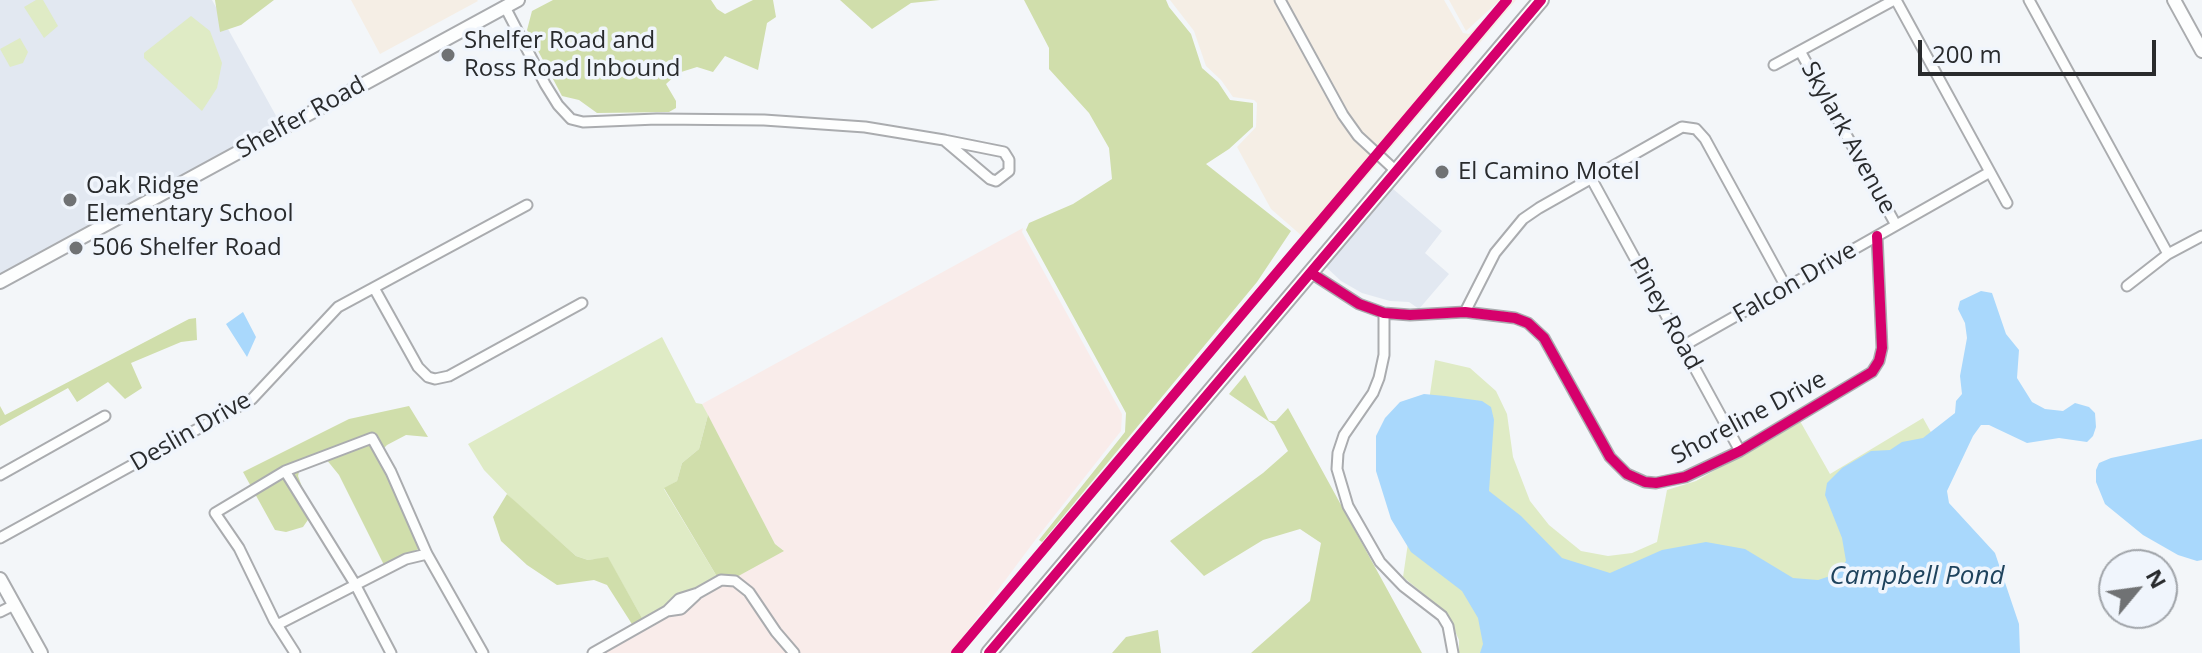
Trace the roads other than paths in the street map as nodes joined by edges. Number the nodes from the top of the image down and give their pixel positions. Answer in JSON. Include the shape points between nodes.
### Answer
{"nodes":[{"id":1,"x":518,"y":0,"type":"edge"},
{"id":2,"x":1280,"y":0,"type":"edge"},
{"id":3,"x":1541,"y":0,"type":"edge"},
{"id":4,"x":1895,"y":0,"type":"edge"},
{"id":5,"x":2029,"y":0,"type":"edge"},
{"id":6,"x":2174,"y":0,"type":"edge"},
{"id":7,"x":505,"y":7,"type":"junction"},
{"id":8,"x":1800,"y":51,"type":"junction"},
{"id":9,"x":2202,"y":51,"type":"edge"},
{"id":10,"x":1774,"y":65,"type":"dead end"},
{"id":11,"x":944,"y":140,"type":"junction"},
{"id":12,"x":1396,"y":171,"type":"junction"},
{"id":13,"x":1990,"y":172,"type":"junction"},
{"id":14,"x":1591,"y":178,"type":"junction"},
{"id":15,"x":2007,"y":203,"type":"dead end"},
{"id":16,"x":527,"y":205,"type":"dead end"},
{"id":17,"x":1896,"y":225,"type":"junction"},
{"id":18,"x":1877,"y":236,"type":"junction"},
{"id":19,"x":2202,"y":236,"type":"edge"},
{"id":20,"x":2168,"y":254,"type":"junction"},
{"id":21,"x":1311,"y":273,"type":"junction"},
{"id":22,"x":0,"y":282,"type":"edge"},
{"id":23,"x":2127,"y":286,"type":"dead end"},
{"id":24,"x":1786,"y":287,"type":"junction"},
{"id":25,"x":374,"y":288,"type":"junction"},
{"id":26,"x":582,"y":303,"type":"dead end"},
{"id":27,"x":1465,"y":312,"type":"junction"},
{"id":28,"x":1384,"y":313,"type":"junction"},
{"id":29,"x":1683,"y":346,"type":"junction"},
{"id":30,"x":105,"y":416,"type":"dead end"},
{"id":31,"x":1740,"y":451,"type":"junction"},
{"id":32,"x":285,"y":471,"type":"junction"},
{"id":33,"x":0,"y":475,"type":"edge"},
{"id":34,"x":0,"y":538,"type":"edge"},
{"id":35,"x":427,"y":554,"type":"junction"},
{"id":36,"x":0,"y":579,"type":"edge"},
{"id":37,"x":355,"y":584,"type":"junction"},
{"id":38,"x":14,"y":605,"type":"junction"},
{"id":39,"x":0,"y":612,"type":"edge"},
{"id":40,"x":277,"y":625,"type":"junction"},
{"id":41,"x":41,"y":653,"type":"edge"},
{"id":42,"x":295,"y":653,"type":"edge"},
{"id":43,"x":391,"y":653,"type":"edge"},
{"id":44,"x":483,"y":653,"type":"edge"},
{"id":45,"x":593,"y":653,"type":"edge"},
{"id":46,"x":794,"y":653,"type":"edge"},
{"id":47,"x":989,"y":653,"type":"edge"},
{"id":48,"x":1453,"y":653,"type":"edge"}],
"edges":[{"from":1,"to":7,"type":"street","name":"Shelfer Road"},
{"from":2,"to":12,"type":"street","via":[[1358,136]]},
{"from":3,"to":12,"type":"main road"},
{"from":4,"to":8,"type":"street"},
{"from":4,"to":13,"type":"street"},
{"from":5,"to":20,"type":"street"},
{"from":6,"to":9,"type":"street"},
{"from":7,"to":11,"type":"street","via":[[551,95],[571,119],[764,120],[865,127]]},
{"from":7,"to":22,"type":"street","name":"Shelfer Road"},
{"from":8,"to":10,"type":"street"},
{"from":8,"to":17,"type":"street","name":"Skylark Avenue"},
{"from":11,"to":11,"type":"street","via":[[1004,152],[1009,171],[996,181],[990,179]]},
{"from":12,"to":21,"type":"main road"},
{"from":13,"to":15,"type":"street"},
{"from":13,"to":17,"type":"street","name":"Falcon Drive"},
{"from":14,"to":24,"type":"street","via":[[1671,132],[1692,128],[1705,139]]},
{"from":14,"to":27,"type":"street","via":[[1513,228]]},
{"from":14,"to":29,"type":"street","name":"Piney Road"},
{"from":16,"to":25,"type":"street","name":"Deslin Drive"},
{"from":17,"to":18,"type":"street","name":"Falcon Drive"},
{"from":18,"to":24,"type":"street","name":"Falcon Drive"},
{"from":18,"to":31,"type":"street","name":"Shoreline Drive","via":[[1882,348],[1872,372]]},
{"from":19,"to":20,"type":"street"},
{"from":20,"to":23,"type":"street"},
{"from":21,"to":28,"type":"street","name":"Shoreline Drive","via":[[1359,304]]},
{"from":21,"to":47,"type":"main road"},
{"from":24,"to":29,"type":"street","name":"Falcon Drive"},
{"from":25,"to":26,"type":"street","via":[[418,367],[435,379]]},
{"from":25,"to":34,"type":"street","name":"Deslin Drive","via":[[330,313],[252,399]]},
{"from":27,"to":28,"type":"street","name":"Shoreline Drive"},
{"from":27,"to":31,"type":"street","name":"Shoreline Drive","via":[[1515,318],[1534,327],[1610,457],[1636,479],[1675,480]]},
{"from":28,"to":48,"type":"street","via":[[1379,378],[1344,435],[1339,479],[1380,562],[1442,616]]},
{"from":29,"to":31,"type":"street","name":"Piney Road"},
{"from":30,"to":33,"type":"street"},
{"from":32,"to":35,"type":"street","via":[[372,438]]},
{"from":32,"to":37,"type":"street"},
{"from":32,"to":40,"type":"street","via":[[215,513]]},
{"from":35,"to":37,"type":"street"},
{"from":35,"to":44,"type":"street"},
{"from":36,"to":38,"type":"street"},
{"from":37,"to":40,"type":"street"},
{"from":37,"to":43,"type":"street"},
{"from":38,"to":39,"type":"street"},
{"from":38,"to":41,"type":"street"},
{"from":40,"to":42,"type":"street"},
{"from":45,"to":46,"type":"street","via":[[679,599],[721,580],[735,581],[749,592]]}]}
